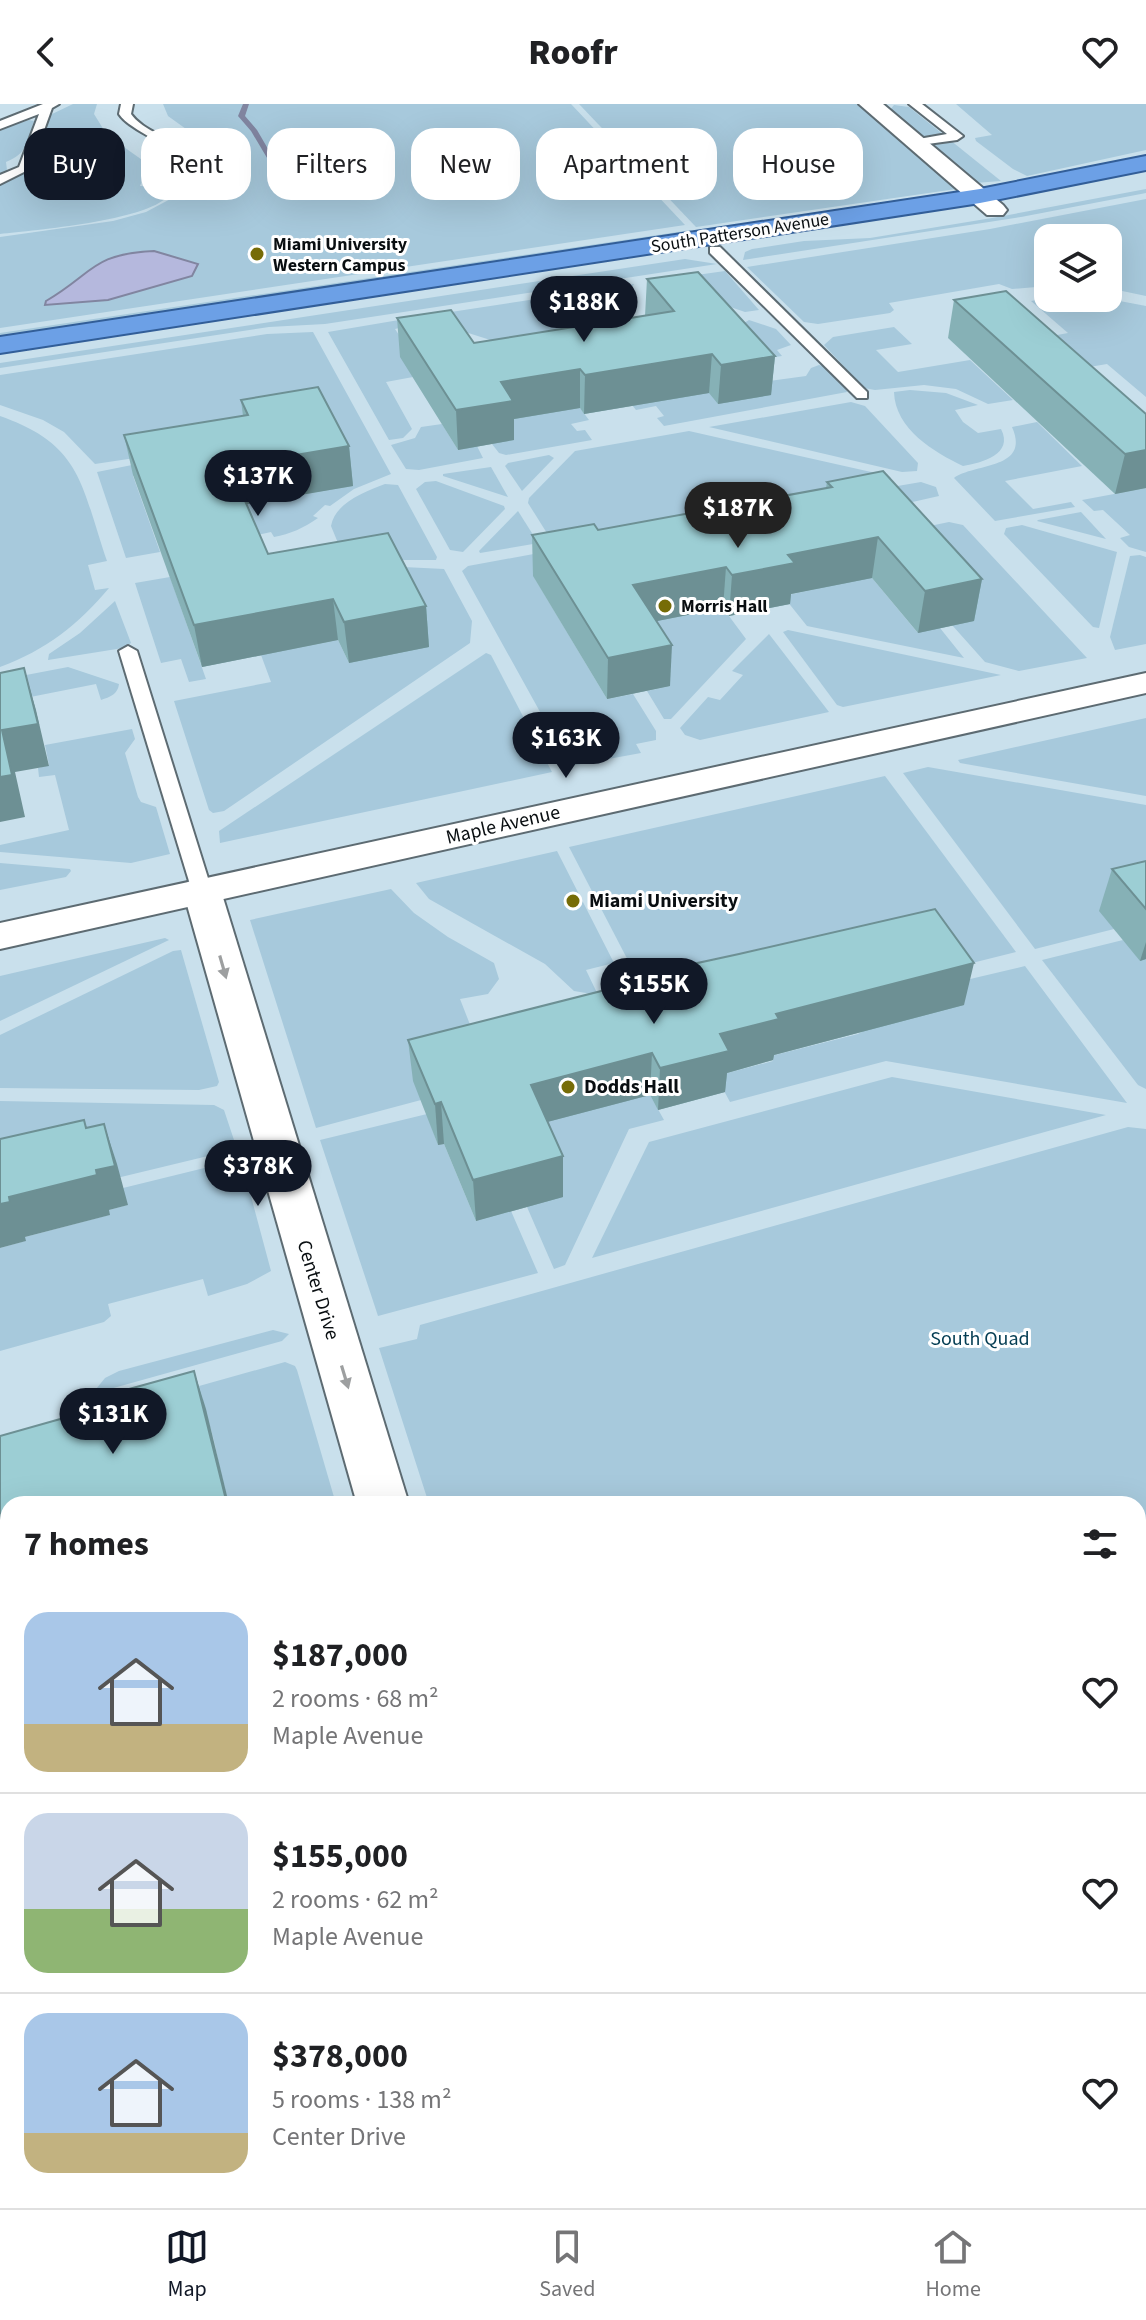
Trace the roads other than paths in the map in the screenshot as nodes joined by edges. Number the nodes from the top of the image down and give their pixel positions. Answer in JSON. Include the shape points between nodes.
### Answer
{"nodes":[{"id":1,"x":127,"y":104,"type":"edge"},
{"id":2,"x":870,"y":104,"type":"edge"},
{"id":3,"x":915,"y":104,"type":"edge"},
{"id":4,"x":50,"y":105,"type":"edge"},
{"id":5,"x":0,"y":125,"type":"edge"},
{"id":6,"x":141,"y":128,"type":"edge"},
{"id":7,"x":917,"y":143,"type":"junction"},
{"id":8,"x":1146,"y":163,"type":"edge"},
{"id":9,"x":0,"y":180,"type":"edge"},
{"id":10,"x":1146,"y":180,"type":"edge"},
{"id":11,"x":988,"y":203,"type":"junction"},
{"id":12,"x":715,"y":250,"type":"junction"},
{"id":13,"x":0,"y":345,"type":"edge"},
{"id":14,"x":0,"y":357,"type":"edge"},
{"id":15,"x":862,"y":395,"type":"dead end"},
{"id":16,"x":128,"y":651,"type":"dead end"},
{"id":17,"x":1146,"y":683,"type":"edge"},
{"id":18,"x":202,"y":891,"type":"junction"},
{"id":19,"x":0,"y":936,"type":"edge"},
{"id":20,"x":381,"y":1496,"type":"edge"}],
"edges":[{"from":1,"to":6,"type":"lane","via":[[125,114]]},
{"from":2,"to":7,"type":"street"},
{"from":3,"to":7,"type":"lane","via":[[957,136]]},
{"from":4,"to":5,"type":"lane"},
{"from":4,"to":9,"type":"lane","via":[[24,169]]},
{"from":7,"to":11,"type":"street"},
{"from":8,"to":11,"type":"highway","name":"South Patterson Avenue"},
{"from":10,"to":11,"type":"highway","name":"South Patterson Avenue"},
{"from":11,"to":12,"type":"highway","name":"South Patterson Avenue"},
{"from":11,"to":13,"type":"highway","name":"South Patterson Avenue"},
{"from":12,"to":14,"type":"highway","name":"South Patterson Avenue"},
{"from":12,"to":15,"type":"lane"},
{"from":16,"to":18,"type":"lane"},
{"from":17,"to":18,"type":"street","name":"Maple Avenue"},
{"from":18,"to":19,"type":"street","name":"Maple Avenue"},
{"from":18,"to":20,"type":"street","name":"Center Drive","one_way":true}]}
